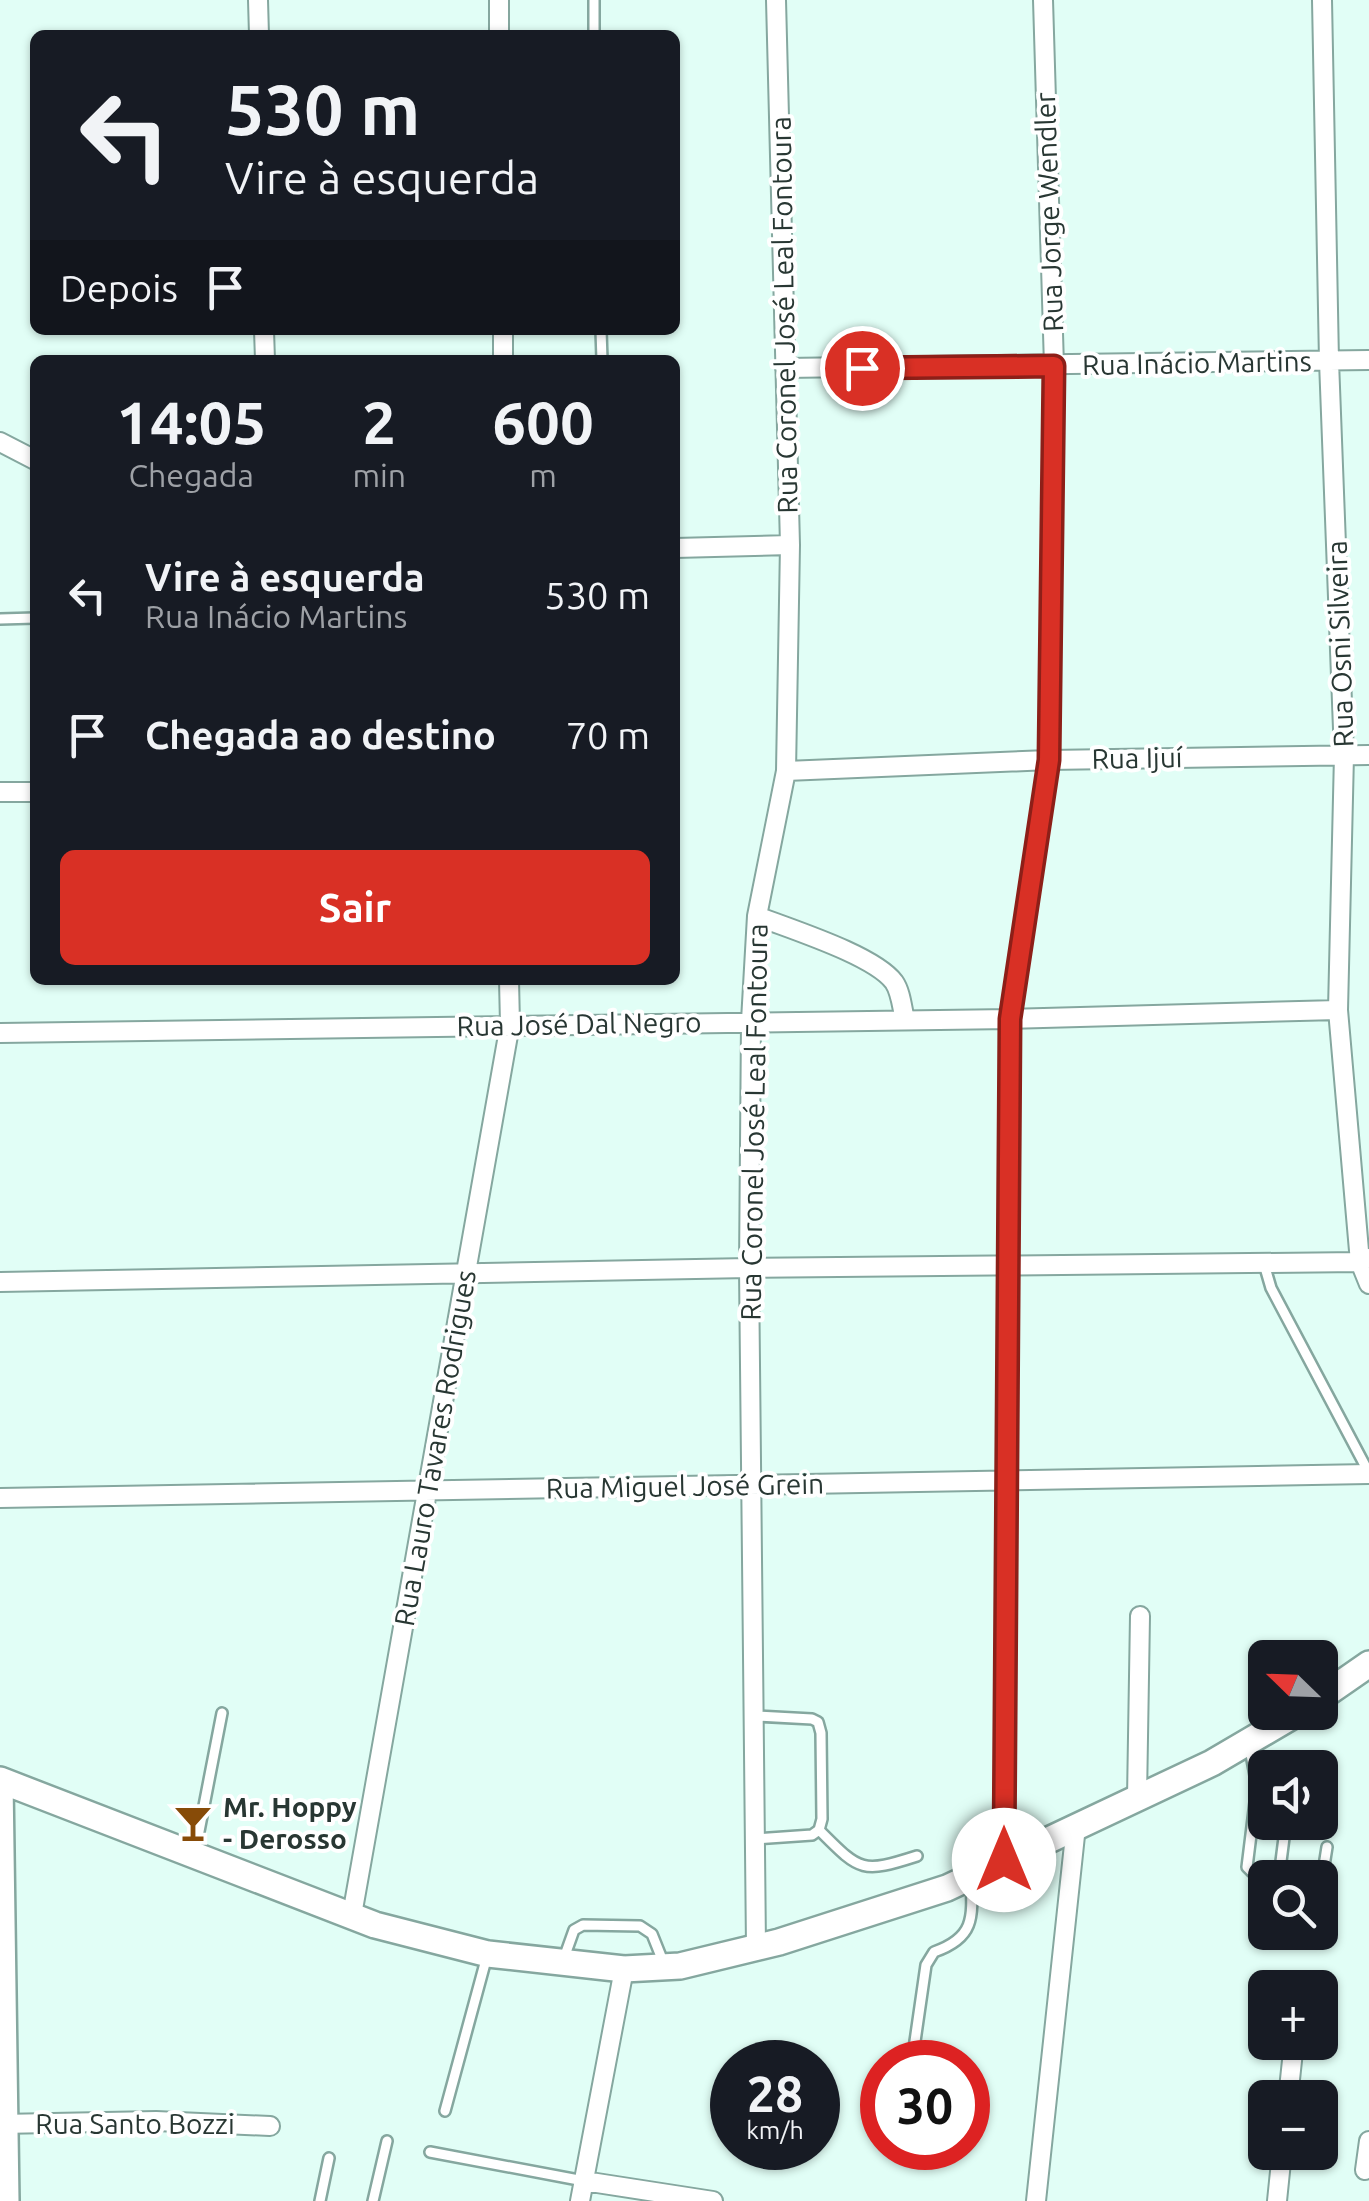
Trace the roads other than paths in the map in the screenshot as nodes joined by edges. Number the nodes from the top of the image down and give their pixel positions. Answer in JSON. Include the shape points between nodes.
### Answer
{"nodes":[{"id":1,"x":258,"y":0,"type":"edge"},
{"id":2,"x":499,"y":0,"type":"edge"},
{"id":3,"x":594,"y":0,"type":"edge"},
{"id":4,"x":776,"y":0,"type":"edge"},
{"id":5,"x":1043,"y":0,"type":"edge"},
{"id":6,"x":1322,"y":0,"type":"edge"},
{"id":7,"x":259,"y":30,"type":"edge"},
{"id":8,"x":499,"y":30,"type":"edge"},
{"id":9,"x":594,"y":30,"type":"edge"},
{"id":10,"x":1369,"y":360,"type":"edge"},
{"id":11,"x":1329,"y":361,"type":"junction"},
{"id":12,"x":1054,"y":366,"type":"junction"},
{"id":13,"x":785,"y":368,"type":"junction"},
{"id":14,"x":0,"y":442,"type":"edge"},
{"id":15,"x":30,"y":457,"type":"edge"},
{"id":16,"x":790,"y":545,"type":"junction"},
{"id":17,"x":680,"y":548,"type":"edge"},
{"id":18,"x":0,"y":618,"type":"edge"},
{"id":19,"x":30,"y":618,"type":"edge"},
{"id":20,"x":1344,"y":755,"type":"junction"},
{"id":21,"x":1369,"y":756,"type":"edge"},
{"id":22,"x":1049,"y":760,"type":"junction"},
{"id":23,"x":786,"y":771,"type":"junction"},
{"id":24,"x":0,"y":792,"type":"edge"},
{"id":25,"x":30,"y":792,"type":"edge"},
{"id":26,"x":756,"y":916,"type":"junction"},
{"id":27,"x":510,"y":985,"type":"edge"},
{"id":28,"x":1338,"y":1010,"type":"junction"},
{"id":29,"x":1010,"y":1019,"type":"junction"},
{"id":30,"x":905,"y":1020,"type":"junction"},
{"id":31,"x":751,"y":1022,"type":"junction"},
{"id":32,"x":510,"y":1024,"type":"junction"},
{"id":33,"x":0,"y":1034,"type":"edge"},
{"id":34,"x":1364,"y":1260,"type":"edge"},
{"id":35,"x":1264,"y":1264,"type":"junction"},
{"id":36,"x":1008,"y":1267,"type":"junction"},
{"id":37,"x":749,"y":1268,"type":"junction"},
{"id":38,"x":466,"y":1275,"type":"junction"},
{"id":39,"x":0,"y":1282,"type":"edge"},
{"id":40,"x":1369,"y":1284,"type":"edge"},
{"id":41,"x":1369,"y":1474,"type":"edge"},
{"id":42,"x":1007,"y":1480,"type":"junction"},
{"id":43,"x":754,"y":1485,"type":"junction"},
{"id":44,"x":428,"y":1491,"type":"junction"},
{"id":45,"x":0,"y":1498,"type":"edge"},
{"id":46,"x":1140,"y":1616,"type":"dead end"},
{"id":47,"x":1369,"y":1665,"type":"edge"},
{"id":48,"x":1338,"y":1686,"type":"edge"},
{"id":49,"x":222,"y":1713,"type":"dead end"},
{"id":50,"x":754,"y":1716,"type":"junction"},
{"id":51,"x":1269,"y":1730,"type":"edge"},
{"id":52,"x":1248,"y":1743,"type":"junction"},
{"id":53,"x":1250,"y":1750,"type":"edge"},
{"id":54,"x":0,"y":1781,"type":"edge"},
{"id":55,"x":1137,"y":1798,"type":"junction"},
{"id":56,"x":1076,"y":1826,"type":"junction"},
{"id":57,"x":819,"y":1830,"type":"junction"},
{"id":58,"x":756,"y":1840,"type":"junction"},
{"id":59,"x":1327,"y":1847,"type":"dead end"},
{"id":60,"x":194,"y":1854,"type":"junction"},
{"id":61,"x":917,"y":1856,"type":"dead end"},
{"id":62,"x":1004,"y":1860,"type":"junction"},
{"id":63,"x":1325,"y":1860,"type":"edge"},
{"id":64,"x":970,"y":1877,"type":"junction"},
{"id":65,"x":352,"y":1916,"type":"junction"},
{"id":66,"x":756,"y":1947,"type":"junction"},
{"id":67,"x":488,"y":1954,"type":"junction"},
{"id":68,"x":563,"y":1962,"type":"junction"},
{"id":69,"x":665,"y":1967,"type":"junction"},
{"id":70,"x":624,"y":1970,"type":"junction"},
{"id":71,"x":915,"y":2040,"type":"edge"},
{"id":72,"x":445,"y":2112,"type":"dead end"},
{"id":73,"x":3,"y":2124,"type":"edge"},
{"id":74,"x":270,"y":2126,"type":"dead end"},
{"id":75,"x":387,"y":2141,"type":"dead end"},
{"id":76,"x":1369,"y":2141,"type":"edge"},
{"id":77,"x":430,"y":2152,"type":"dead end"},
{"id":78,"x":329,"y":2158,"type":"dead end"},
{"id":79,"x":1280,"y":2170,"type":"edge"},
{"id":80,"x":1365,"y":2170,"type":"dead end"},
{"id":81,"x":584,"y":2181,"type":"junction"},
{"id":82,"x":6,"y":2201,"type":"edge"},
{"id":83,"x":320,"y":2201,"type":"edge"},
{"id":84,"x":373,"y":2201,"type":"edge"},
{"id":85,"x":580,"y":2201,"type":"edge"},
{"id":86,"x":712,"y":2201,"type":"edge"},
{"id":87,"x":1036,"y":2201,"type":"edge"},
{"id":88,"x":1277,"y":2201,"type":"edge"}],
"edges":[{"from":1,"to":7,"type":"street"},
{"from":2,"to":8,"type":"street"},
{"from":3,"to":9,"type":"lane"},
{"from":4,"to":13,"type":"street","name":"Rua Coronel José Leal Fontoura"},
{"from":5,"to":12,"type":"street","name":"Rua Jorge Wendler"},
{"from":6,"to":11,"type":"street","name":"Rua Osni Silveira"},
{"from":10,"to":11,"type":"street","name":"Rua Inácio Martins"},
{"from":11,"to":12,"type":"street","name":"Rua Inácio Martins"},
{"from":11,"to":20,"type":"street","name":"Rua Osni Silveira"},
{"from":12,"to":13,"type":"street","name":"Rua Inácio Martins"},
{"from":12,"to":22,"type":"street","name":"Rua Jorge Wendler"},
{"from":13,"to":16,"type":"street","name":"Rua Coronel José Leal Fontoura"},
{"from":14,"to":15,"type":"street"},
{"from":16,"to":17,"type":"street"},
{"from":16,"to":23,"type":"street","name":"Rua Coronel José Leal Fontoura"},
{"from":18,"to":19,"type":"lane"},
{"from":20,"to":21,"type":"street","name":"Rua Ijuí"},
{"from":20,"to":22,"type":"street","name":"Rua Ijuí"},
{"from":20,"to":28,"type":"street","name":"Rua Osni Silveira"},
{"from":22,"to":23,"type":"street","name":"Rua Ijuí"},
{"from":22,"to":29,"type":"street","name":"Rua Jorge Wendler"},
{"from":23,"to":26,"type":"street","name":"Rua Coronel José Leal Fontoura"},
{"from":24,"to":25,"type":"street"},
{"from":26,"to":30,"type":"street","via":[[884,971],[897,985]]},
{"from":26,"to":31,"type":"street","name":"Rua Coronel José Leal Fontoura"},
{"from":27,"to":32,"type":"street","name":"Rua Lauro Tavares Rodrigues"},
{"from":28,"to":29,"type":"street","name":"Rua José Dal Negro"},
{"from":28,"to":34,"type":"street","name":"Rua Osni Silveira"},
{"from":29,"to":30,"type":"street","name":"Rua José Dal Negro"},
{"from":29,"to":36,"type":"street","name":"Rua Jorge Wendler"},
{"from":30,"to":31,"type":"street","name":"Rua José Dal Negro"},
{"from":31,"to":32,"type":"street","name":"Rua José Dal Negro"},
{"from":31,"to":37,"type":"street","name":"Rua Coronel José Leal Fontoura"},
{"from":32,"to":33,"type":"street","name":"Rua José Dal Negro"},
{"from":32,"to":38,"type":"street","name":"Rua Lauro Tavares Rodrigues"},
{"from":34,"to":35,"type":"street"},
{"from":34,"to":40,"type":"street","name":"Rua Osni Silveira"},
{"from":35,"to":36,"type":"street"},
{"from":35,"to":41,"type":"lane"},
{"from":36,"to":37,"type":"street"},
{"from":36,"to":42,"type":"street","name":"Rua Jorge Wendler"},
{"from":37,"to":38,"type":"street"},
{"from":37,"to":43,"type":"street","name":"Rua Coronel José Leal Fontoura"},
{"from":38,"to":39,"type":"street"},
{"from":38,"to":44,"type":"street","name":"Rua Lauro Tavares Rodrigues"},
{"from":41,"to":42,"type":"street","name":"Rua Miguel José Grein"},
{"from":42,"to":43,"type":"street","name":"Rua Miguel José Grein"},
{"from":42,"to":62,"type":"street","name":"Rua Jorge Wendler"},
{"from":43,"to":44,"type":"street","name":"Rua Miguel José Grein"},
{"from":43,"to":50,"type":"street","name":"Rua Coronel José Leal Fontoura"},
{"from":44,"to":45,"type":"street","name":"Rua Miguel José Grein"},
{"from":44,"to":65,"type":"street","name":"Rua Lauro Tavares Rodrigues"},
{"from":46,"to":55,"type":"street"},
{"from":47,"to":48,"type":"main road"},
{"from":49,"to":60,"type":"lane"},
{"from":50,"to":57,"type":"lane","via":[[818,1722]]},
{"from":50,"to":58,"type":"street","name":"Rua Coronel José Leal Fontoura"},
{"from":51,"to":52,"type":"main road"},
{"from":52,"to":53,"type":"lane"},
{"from":52,"to":55,"type":"main road"},
{"from":54,"to":60,"type":"main road"},
{"from":54,"to":73,"type":"main road"},
{"from":55,"to":56,"type":"main road"},
{"from":56,"to":62,"type":"main road"},
{"from":56,"to":87,"type":"street"},
{"from":57,"to":58,"type":"lane"},
{"from":57,"to":61,"type":"lane","via":[[859,1866],[880,1868]]},
{"from":58,"to":66,"type":"street","name":"Rua Coronel José Leal Fontoura"},
{"from":59,"to":63,"type":"lane"},
{"from":60,"to":65,"type":"main road"},
{"from":62,"to":64,"type":"main road"},
{"from":64,"to":66,"type":"main road"},
{"from":64,"to":71,"type":"lane","via":[[967,1932],[934,1952],[926,1965]]},
{"from":65,"to":67,"type":"main road"},
{"from":66,"to":69,"type":"main road"},
{"from":67,"to":68,"type":"main road"},
{"from":67,"to":72,"type":"lane"},
{"from":68,"to":69,"type":"lane","via":[[582,1925],[640,1926],[652,1934]]},
{"from":68,"to":70,"type":"main road"},
{"from":69,"to":70,"type":"main road"},
{"from":70,"to":81,"type":"street"},
{"from":73,"to":74,"type":"street","name":"Rua Santo Bozzi"},
{"from":73,"to":82,"type":"main road"},
{"from":75,"to":84,"type":"lane"},
{"from":76,"to":80,"type":"street"},
{"from":77,"to":81,"type":"lane"},
{"from":78,"to":83,"type":"lane"},
{"from":79,"to":88,"type":"street"},
{"from":81,"to":85,"type":"street"},
{"from":81,"to":86,"type":"street"}]}
